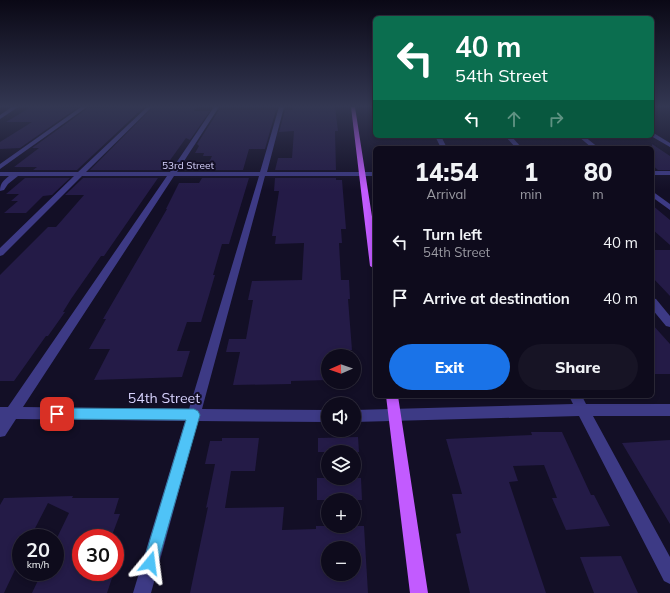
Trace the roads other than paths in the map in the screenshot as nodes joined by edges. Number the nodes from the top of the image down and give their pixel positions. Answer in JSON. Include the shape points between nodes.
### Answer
{"nodes":[{"id":1,"x":45,"y":135,"type":"edge"},
{"id":2,"x":121,"y":135,"type":"edge"},
{"id":3,"x":198,"y":135,"type":"edge"},
{"id":4,"x":274,"y":135,"type":"edge"},
{"id":5,"x":357,"y":135,"type":"edge"},
{"id":6,"x":654,"y":135,"type":"edge"},
{"id":7,"x":510,"y":138,"type":"edge"},
{"id":8,"x":584,"y":138,"type":"edge"},
{"id":9,"x":670,"y":145,"type":"edge"},
{"id":10,"x":516,"y":146,"type":"edge"},
{"id":11,"x":594,"y":146,"type":"edge"},
{"id":12,"x":0,"y":166,"type":"edge"},
{"id":13,"x":654,"y":173,"type":"edge"},
{"id":14,"x":670,"y":173,"type":"edge"},
{"id":15,"x":0,"y":174,"type":"edge"},
{"id":16,"x":16,"y":174,"type":"junction"},
{"id":17,"x":80,"y":174,"type":"junction"},
{"id":18,"x":263,"y":174,"type":"junction"},
{"id":19,"x":363,"y":174,"type":"junction"},
{"id":20,"x":373,"y":174,"type":"edge"},
{"id":21,"x":171,"y":175,"type":"junction"},
{"id":22,"x":2,"y":189,"type":"dead end"},
{"id":23,"x":654,"y":195,"type":"edge"},
{"id":24,"x":670,"y":208,"type":"edge"},
{"id":25,"x":373,"y":251,"type":"edge"},
{"id":26,"x":0,"y":253,"type":"edge"},
{"id":27,"x":654,"y":304,"type":"edge"},
{"id":28,"x":670,"y":323,"type":"edge"},
{"id":29,"x":392,"y":398,"type":"edge"},
{"id":30,"x":576,"y":398,"type":"edge"},
{"id":31,"x":582,"y":410,"type":"junction"},
{"id":32,"x":670,"y":410,"type":"edge"},
{"id":33,"x":6,"y":413,"type":"edge"},
{"id":34,"x":194,"y":415,"type":"junction"},
{"id":35,"x":321,"y":416,"type":"edge"},
{"id":36,"x":361,"y":416,"type":"edge"},
{"id":37,"x":394,"y":416,"type":"junction"},
{"id":38,"x":0,"y":431,"type":"edge"},
{"id":39,"x":670,"y":575,"type":"edge"},
{"id":40,"x":142,"y":593,"type":"edge"},
{"id":41,"x":419,"y":593,"type":"edge"}],
"edges":[{"from":1,"to":12,"type":"street"},
{"from":2,"to":17,"type":"street"},
{"from":3,"to":21,"type":"street"},
{"from":4,"to":18,"type":"street"},
{"from":5,"to":19,"type":"main road"},
{"from":6,"to":9,"type":"street"},
{"from":7,"to":10,"type":"street"},
{"from":8,"to":11,"type":"street"},
{"from":13,"to":14,"type":"street"},
{"from":15,"to":16,"type":"street","name":"53rd Street"},
{"from":16,"to":17,"type":"street","name":"53rd Street"},
{"from":16,"to":22,"type":"street"},
{"from":17,"to":21,"type":"street","name":"53rd Street"},
{"from":17,"to":26,"type":"street"},
{"from":18,"to":19,"type":"street","name":"53rd Street"},
{"from":18,"to":21,"type":"street","name":"53rd Street"},
{"from":18,"to":34,"type":"street"},
{"from":19,"to":20,"type":"street","name":"53rd Street"},
{"from":19,"to":25,"type":"main road"},
{"from":21,"to":33,"type":"street"},
{"from":23,"to":24,"type":"street"},
{"from":27,"to":28,"type":"street"},
{"from":29,"to":37,"type":"main road"},
{"from":30,"to":31,"type":"street"},
{"from":31,"to":32,"type":"street"},
{"from":31,"to":37,"type":"street"},
{"from":31,"to":39,"type":"street"},
{"from":33,"to":34,"type":"street","name":"54th Street"},
{"from":33,"to":38,"type":"street"},
{"from":34,"to":35,"type":"street","name":"54th Street"},
{"from":34,"to":40,"type":"street"},
{"from":36,"to":37,"type":"street"},
{"from":37,"to":41,"type":"main road"}]}
